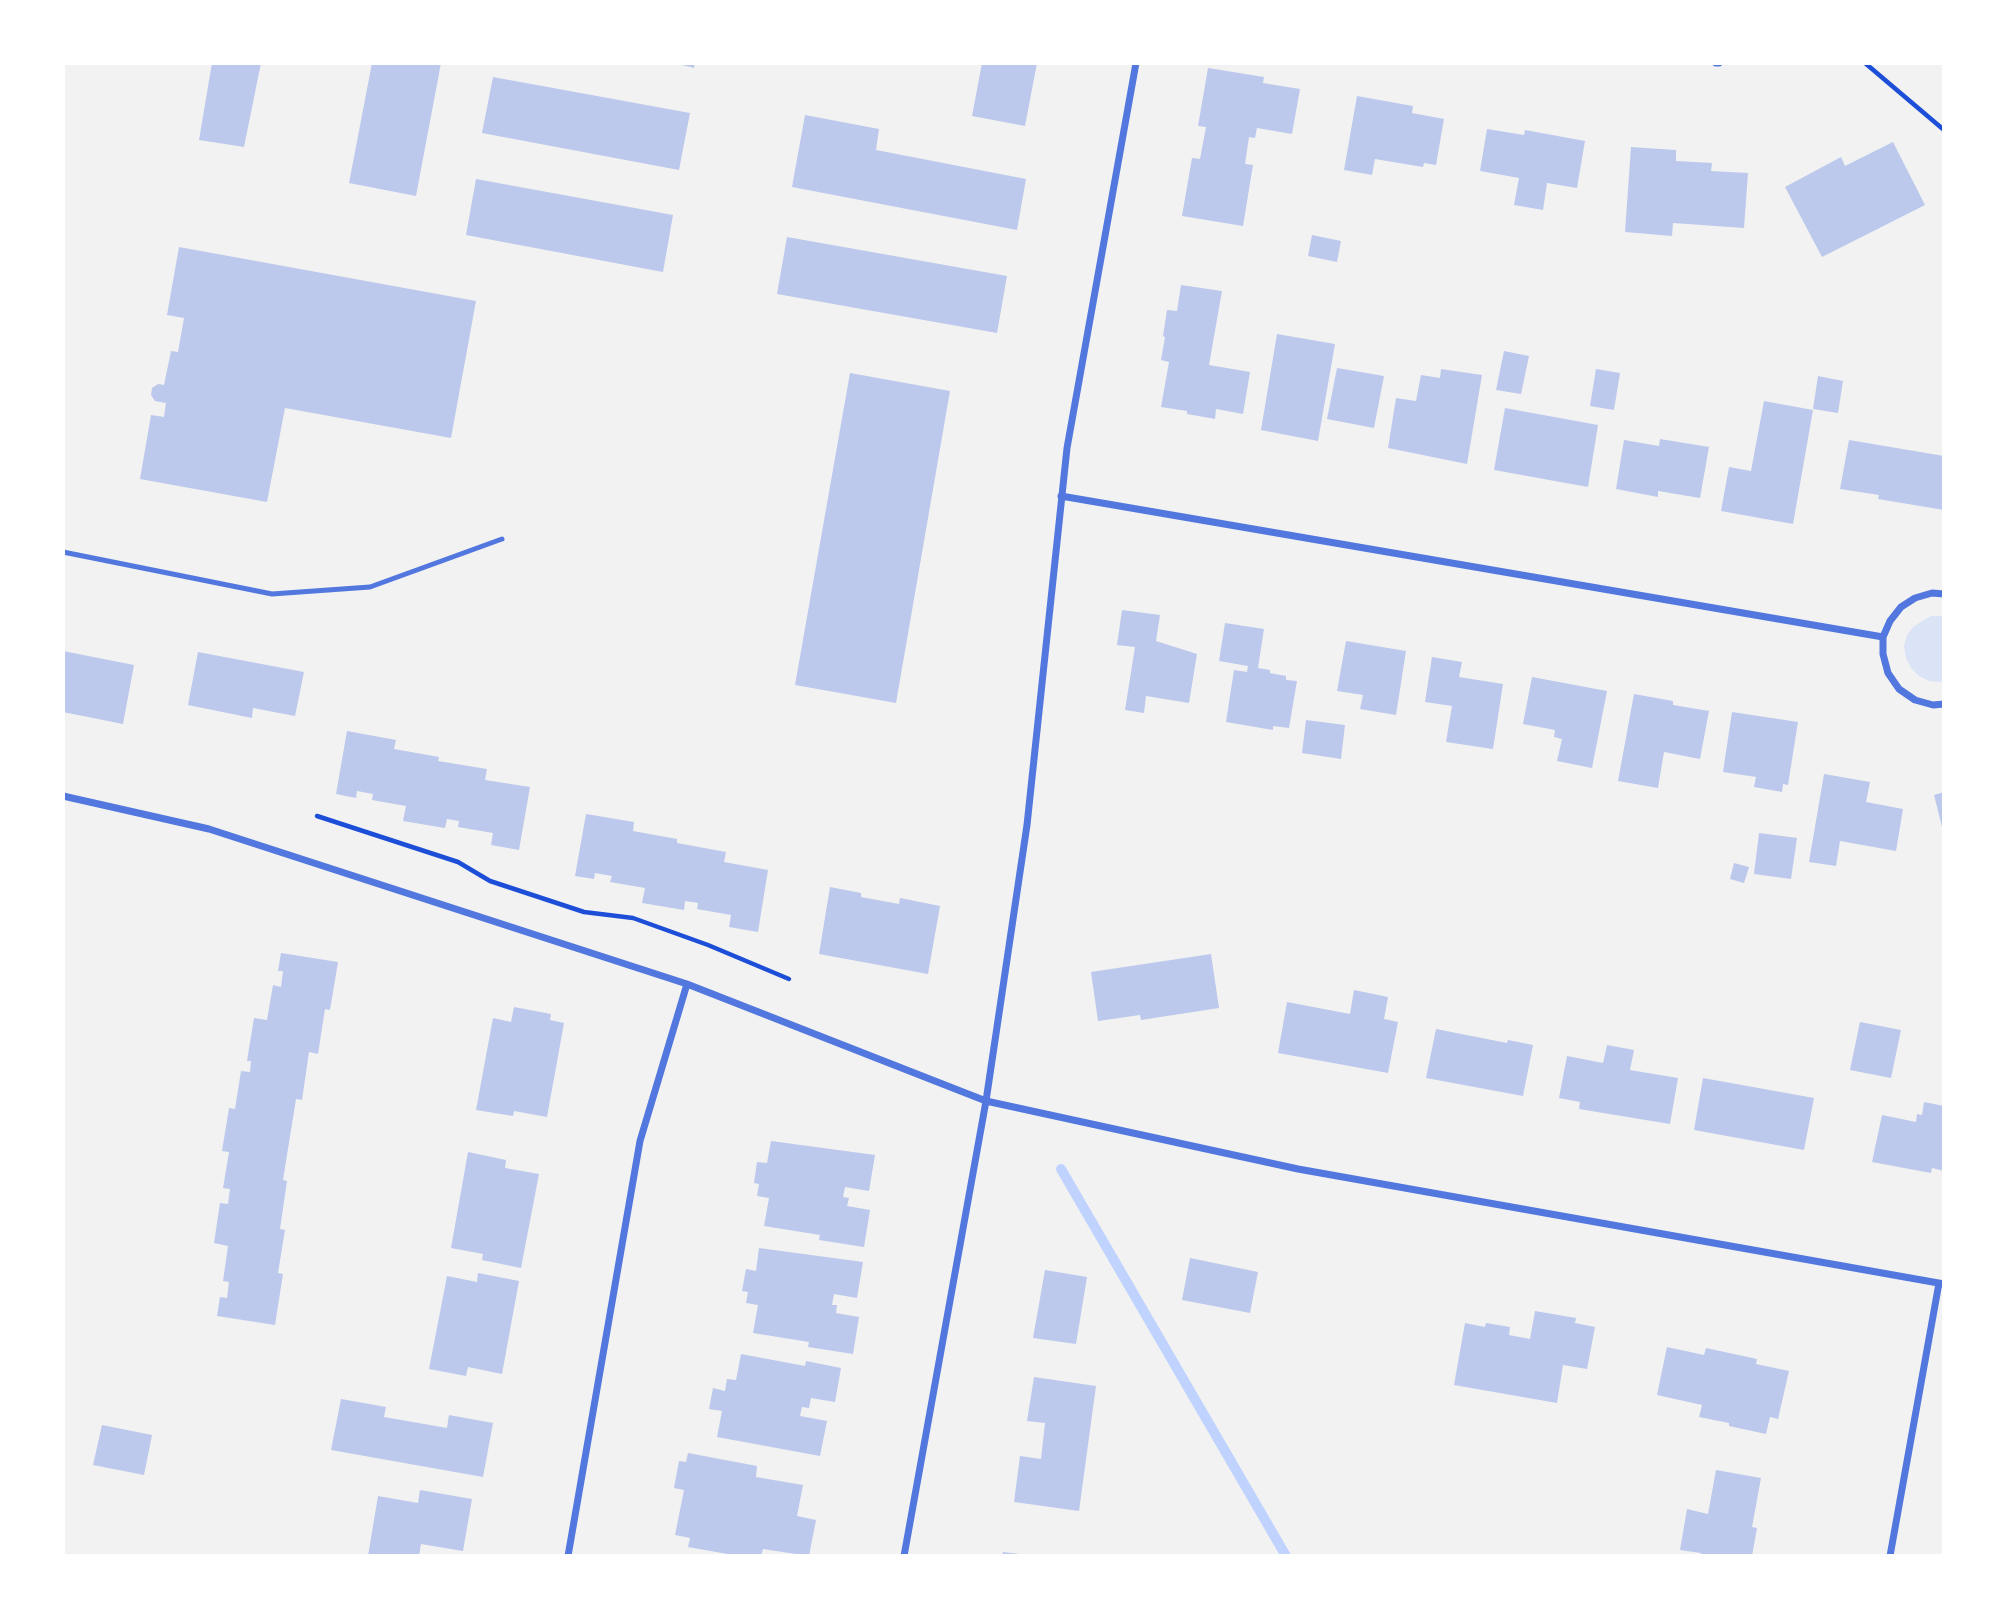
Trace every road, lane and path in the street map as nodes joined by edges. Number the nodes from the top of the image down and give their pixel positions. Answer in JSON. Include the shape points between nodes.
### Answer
{"nodes":[{"id":1,"x":1136,"y":63,"type":"edge"},
{"id":2,"x":1865,"y":63,"type":"edge"},
{"id":3,"x":1944,"y":130,"type":"edge"},
{"id":4,"x":1061,"y":496,"type":"junction"},
{"id":5,"x":502,"y":538,"type":"dead end"},
{"id":6,"x":63,"y":552,"type":"edge"},
{"id":7,"x":1944,"y":594,"type":"edge"},
{"id":8,"x":1883,"y":637,"type":"junction"},
{"id":9,"x":1944,"y":704,"type":"edge"},
{"id":10,"x":63,"y":796,"type":"edge"},
{"id":11,"x":317,"y":816,"type":"dead end"},
{"id":12,"x":789,"y":979,"type":"dead end"},
{"id":13,"x":687,"y":984,"type":"junction"},
{"id":14,"x":986,"y":1101,"type":"junction"},
{"id":15,"x":1941,"y":1283,"type":"edge"},
{"id":16,"x":568,"y":1556,"type":"edge"},
{"id":17,"x":904,"y":1556,"type":"edge"},
{"id":18,"x":1890,"y":1556,"type":"edge"}],
"edges":[{"from":1,"to":4,"type":"street"},
{"from":2,"to":3,"type":"path"},
{"from":4,"to":8,"type":"street"},
{"from":4,"to":14,"type":"street","via":[[1027,825]]},
{"from":5,"to":6,"type":"lane","via":[[370,587],[272,594]]},
{"from":7,"to":8,"type":"street","via":[[1915,598],[1900,607]]},
{"from":8,"to":9,"type":"street","via":[[1882,654],[1899,689],[1915,700]]},
{"from":10,"to":13,"type":"street","via":[[209,830]]},
{"from":11,"to":12,"type":"path","via":[[458,862],[490,881],[584,912],[633,918]]},
{"from":13,"to":14,"type":"street"},
{"from":13,"to":16,"type":"street","via":[[640,1140]]},
{"from":14,"to":15,"type":"street","via":[[1298,1169]]},
{"from":14,"to":17,"type":"street"},
{"from":15,"to":18,"type":"street"}]}
